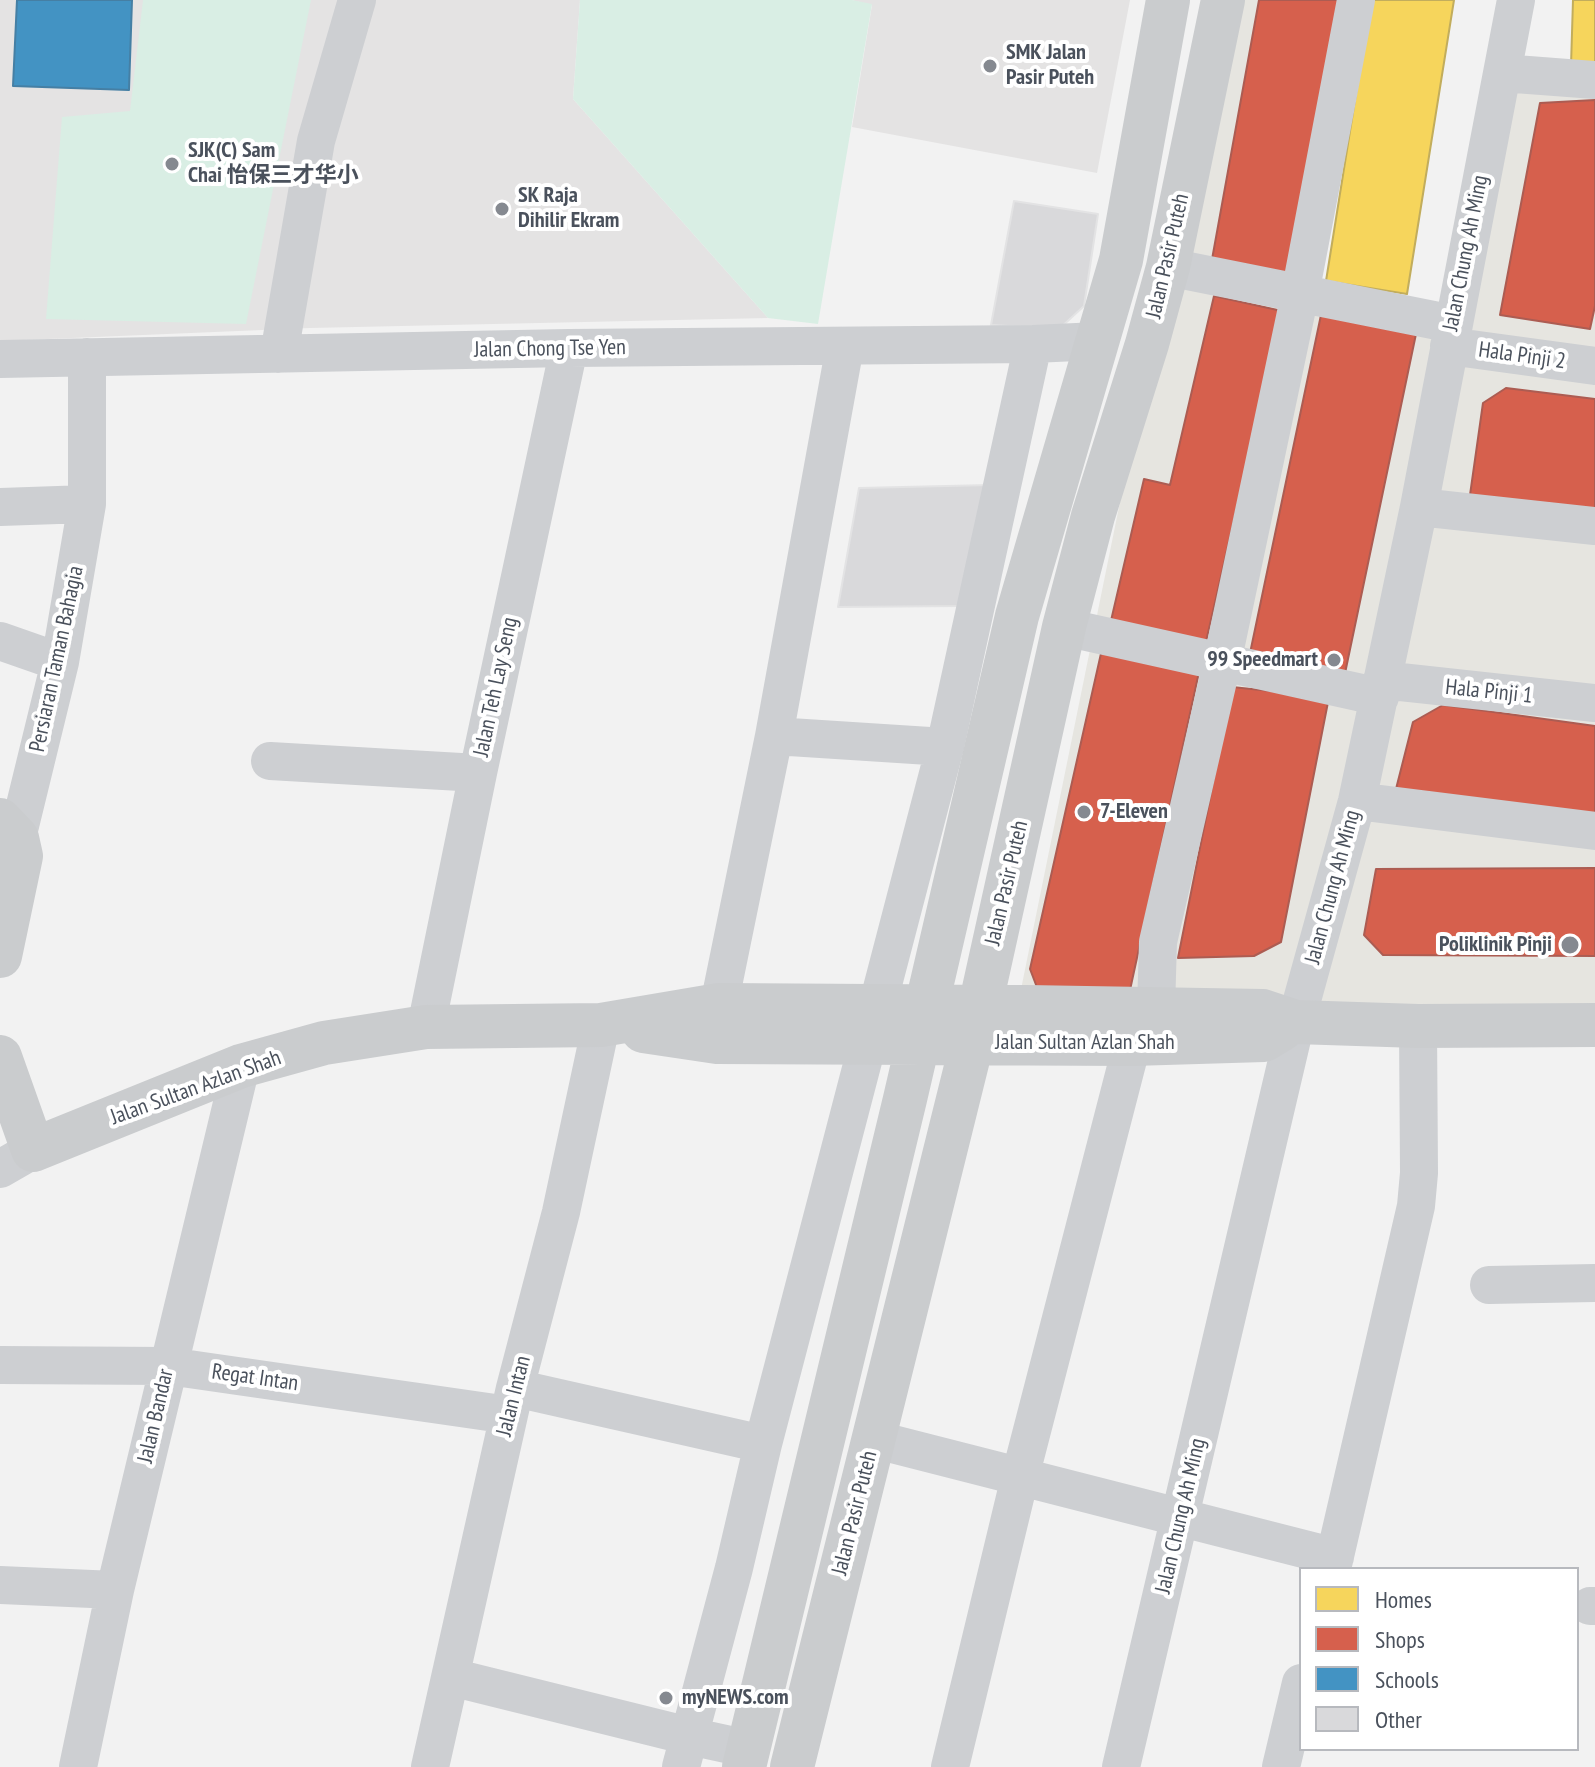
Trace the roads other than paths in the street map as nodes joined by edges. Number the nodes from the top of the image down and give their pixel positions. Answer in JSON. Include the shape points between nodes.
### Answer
{"nodes":[{"id":1,"x":357,"y":0,"type":"edge"},
{"id":2,"x":1168,"y":0,"type":"edge"},
{"id":3,"x":1223,"y":0,"type":"edge"},
{"id":4,"x":1356,"y":0,"type":"edge"},
{"id":5,"x":1516,"y":0,"type":"edge"},
{"id":6,"x":1502,"y":73,"type":"junction"},
{"id":7,"x":1595,"y":80,"type":"edge"},
{"id":8,"x":1168,"y":267,"type":"junction"},
{"id":9,"x":1300,"y":294,"type":"junction"},
{"id":10,"x":1451,"y":335,"type":"junction"},
{"id":11,"x":1099,"y":341,"type":"junction"},
{"id":12,"x":1033,"y":344,"type":"junction"},
{"id":13,"x":845,"y":346,"type":"junction"},
{"id":14,"x":569,"y":348,"type":"junction"},
{"id":15,"x":279,"y":354,"type":"junction"},
{"id":16,"x":87,"y":357,"type":"junction"},
{"id":17,"x":0,"y":359,"type":"edge"},
{"id":18,"x":1595,"y":366,"type":"edge"},
{"id":19,"x":87,"y":504,"type":"junction"},
{"id":20,"x":0,"y":507,"type":"edge"},
{"id":21,"x":1419,"y":507,"type":"junction"},
{"id":22,"x":1595,"y":526,"type":"edge"},
{"id":23,"x":1064,"y":627,"type":"junction"},
{"id":24,"x":0,"y":641,"type":"edge"},
{"id":25,"x":60,"y":662,"type":"junction"},
{"id":26,"x":1222,"y":663,"type":"junction"},
{"id":27,"x":1381,"y":689,"type":"junction"},
{"id":28,"x":1595,"y":703,"type":"edge"},
{"id":29,"x":774,"y":736,"type":"junction"},
{"id":30,"x":945,"y":747,"type":"junction"},
{"id":31,"x":270,"y":761,"type":"dead end"},
{"id":32,"x":478,"y":773,"type":"junction"},
{"id":33,"x":1357,"y":801,"type":"junction"},
{"id":34,"x":9,"y":829,"type":"edge"},
{"id":35,"x":1595,"y":831,"type":"edge"},
{"id":36,"x":0,"y":956,"type":"edge"},
{"id":37,"x":719,"y":1005,"type":"junction"},
{"id":38,"x":1156,"y":1009,"type":"junction"},
{"id":39,"x":1296,"y":1022,"type":"junction"},
{"id":40,"x":874,"y":1024,"type":"junction"},
{"id":41,"x":923,"y":1024,"type":"junction"},
{"id":42,"x":601,"y":1025,"type":"junction"},
{"id":43,"x":976,"y":1025,"type":"junction"},
{"id":44,"x":1595,"y":1025,"type":"edge"},
{"id":45,"x":1418,"y":1026,"type":"junction"},
{"id":46,"x":426,"y":1027,"type":"junction"},
{"id":47,"x":1132,"y":1044,"type":"junction"},
{"id":48,"x":0,"y":1057,"type":"edge"},
{"id":49,"x":241,"y":1066,"type":"junction"},
{"id":50,"x":17,"y":1159,"type":"edge"},
{"id":51,"x":1595,"y":1283,"type":"edge"},
{"id":52,"x":1489,"y":1285,"type":"dead end"},
{"id":53,"x":0,"y":1365,"type":"edge"},
{"id":54,"x":168,"y":1366,"type":"junction"},
{"id":55,"x":512,"y":1401,"type":"junction"},
{"id":56,"x":873,"y":1439,"type":"junction"},
{"id":57,"x":763,"y":1444,"type":"junction"},
{"id":58,"x":1020,"y":1477,"type":"junction"},
{"id":59,"x":1180,"y":1518,"type":"junction"},
{"id":60,"x":1333,"y":1563,"type":"edge"},
{"id":61,"x":0,"y":1585,"type":"edge"},
{"id":62,"x":115,"y":1590,"type":"junction"},
{"id":63,"x":451,"y":1677,"type":"junction"},
{"id":64,"x":1299,"y":1691,"type":"edge"},
{"id":65,"x":685,"y":1752,"type":"edge"},
{"id":66,"x":746,"y":1758,"type":"edge"},
{"id":67,"x":78,"y":1767,"type":"edge"},
{"id":68,"x":430,"y":1767,"type":"edge"},
{"id":69,"x":792,"y":1767,"type":"edge"},
{"id":70,"x":950,"y":1767,"type":"edge"},
{"id":71,"x":1121,"y":1767,"type":"edge"},
{"id":72,"x":1281,"y":1767,"type":"edge"}],
"edges":[{"from":1,"to":15,"type":"street","via":[[316,141]]},
{"from":2,"to":11,"type":"main road","name":"Jalan Pasir Puteh","via":[[1121,260]]},
{"from":3,"to":8,"type":"main road","name":"Jalan Pasir Puteh"},
{"from":4,"to":9,"type":"street"},
{"from":5,"to":6,"type":"street","name":"Jalan Chung Ah Ming"},
{"from":6,"to":7,"type":"street"},
{"from":6,"to":10,"type":"street","name":"Jalan Chung Ah Ming"},
{"from":8,"to":9,"type":"street","name":"Hala Pinji 2"},
{"from":8,"to":23,"type":"main road","name":"Jalan Pasir Puteh"},
{"from":9,"to":10,"type":"street","name":"Hala Pinji 2"},
{"from":9,"to":26,"type":"street"},
{"from":10,"to":18,"type":"street","name":"Hala Pinji 2"},
{"from":10,"to":21,"type":"street","name":"Jalan Chung Ah Ming"},
{"from":11,"to":12,"type":"street","name":"Jalan Chong Tse Yen"},
{"from":11,"to":41,"type":"main road","name":"Jalan Pasir Puteh","via":[[1017,616]]},
{"from":12,"to":13,"type":"street","name":"Jalan Chong Tse Yen"},
{"from":12,"to":30,"type":"street"},
{"from":13,"to":14,"type":"street","name":"Jalan Chong Tse Yen"},
{"from":13,"to":29,"type":"street"},
{"from":14,"to":15,"type":"street","name":"Jalan Chong Tse Yen"},
{"from":14,"to":32,"type":"street","name":"Jalan Teh Lay Seng"},
{"from":15,"to":16,"type":"street","name":"Jalan Chong Tse Yen"},
{"from":16,"to":17,"type":"street","name":"Jalan Chong Tse Yen"},
{"from":16,"to":19,"type":"street","name":"Persiaran Taman Bahagia"},
{"from":19,"to":20,"type":"street"},
{"from":19,"to":25,"type":"street","name":"Persiaran Taman Bahagia"},
{"from":21,"to":22,"type":"street"},
{"from":21,"to":27,"type":"street","name":"Jalan Chung Ah Ming"},
{"from":23,"to":26,"type":"street","name":"Hala Pinji 1"},
{"from":23,"to":43,"type":"main road","name":"Jalan Pasir Puteh"},
{"from":24,"to":25,"type":"street"},
{"from":25,"to":34,"type":"street","name":"Persiaran Taman Bahagia"},
{"from":26,"to":27,"type":"street","name":"Hala Pinji 1"},
{"from":26,"to":38,"type":"street","via":[[1158,942]]},
{"from":27,"to":28,"type":"street","name":"Hala Pinji 1"},
{"from":27,"to":33,"type":"street","name":"Jalan Chung Ah Ming"},
{"from":29,"to":30,"type":"street"},
{"from":29,"to":37,"type":"street"},
{"from":30,"to":40,"type":"street"},
{"from":31,"to":32,"type":"street"},
{"from":32,"to":46,"type":"street","name":"Jalan Teh Lay Seng"},
{"from":33,"to":35,"type":"street"},
{"from":33,"to":39,"type":"street","name":"Jalan Chung Ah Ming"},
{"from":34,"to":36,"type":"main road","name":"Persiaran Taman Bahagia","via":[[21,856]]},
{"from":37,"to":40,"type":"main road"},
{"from":37,"to":42,"type":"main road"},
{"from":38,"to":39,"type":"main road","name":"Jalan Sultan Azlan Shah","via":[[1263,1011]]},
{"from":38,"to":43,"type":"main road","name":"Jalan Sultan Azlan Shah"},
{"from":39,"to":45,"type":"main road","name":"Jalan Sultan Azlan Shah"},
{"from":39,"to":47,"type":"main road","name":"Jalan Sultan Azlan Shah","via":[[1264,1040]]},
{"from":39,"to":59,"type":"street","name":"Jalan Chung Ah Ming"},
{"from":40,"to":41,"type":"main road","name":"Jalan Sultan Azlan Shah"},
{"from":40,"to":42,"type":"main road","via":[[717,1042]]},
{"from":40,"to":57,"type":"street"},
{"from":41,"to":43,"type":"main road","name":"Jalan Sultan Azlan Shah"},
{"from":41,"to":66,"type":"main road","name":"Jalan Pasir Puteh"},
{"from":42,"to":46,"type":"main road","name":"Jalan Sultan Azlan Shah"},
{"from":42,"to":55,"type":"street","name":"Jalan Intan","via":[[561,1212]]},
{"from":43,"to":47,"type":"main road","name":"Jalan Sultan Azlan Shah"},
{"from":43,"to":56,"type":"main road","name":"Jalan Pasir Puteh"},
{"from":44,"to":45,"type":"main road","name":"Jalan Sultan Azlan Shah"},
{"from":45,"to":60,"type":"street","via":[[1416,1206]]},
{"from":46,"to":49,"type":"main road","name":"Jalan Sultan Azlan Shah","via":[[324,1043]]},
{"from":47,"to":58,"type":"street"},
{"from":48,"to":50,"type":"main road"},
{"from":49,"to":50,"type":"main road","name":"Jalan Sultan Azlan Shah"},
{"from":49,"to":54,"type":"street","name":"Jalan Bandar"},
{"from":51,"to":52,"type":"street"},
{"from":53,"to":54,"type":"street","name":"Regat Intan"},
{"from":54,"to":55,"type":"street","name":"Regat Intan"},
{"from":54,"to":62,"type":"street","name":"Jalan Bandar"},
{"from":55,"to":57,"type":"street","name":"Regat Intan"},
{"from":55,"to":63,"type":"street","name":"Jalan Intan"},
{"from":56,"to":58,"type":"street"},
{"from":56,"to":69,"type":"main road","name":"Jalan Pasir Puteh"},
{"from":57,"to":65,"type":"street"},
{"from":58,"to":59,"type":"street"},
{"from":58,"to":70,"type":"street"},
{"from":59,"to":60,"type":"street"},
{"from":59,"to":71,"type":"street","name":"Jalan Chung Ah Ming"},
{"from":61,"to":62,"type":"street"},
{"from":62,"to":67,"type":"street","name":"Jalan Bandar"},
{"from":63,"to":65,"type":"street"},
{"from":63,"to":68,"type":"street","name":"Jalan Intan"},
{"from":64,"to":72,"type":"street"},
{"from":65,"to":66,"type":"street"}]}
